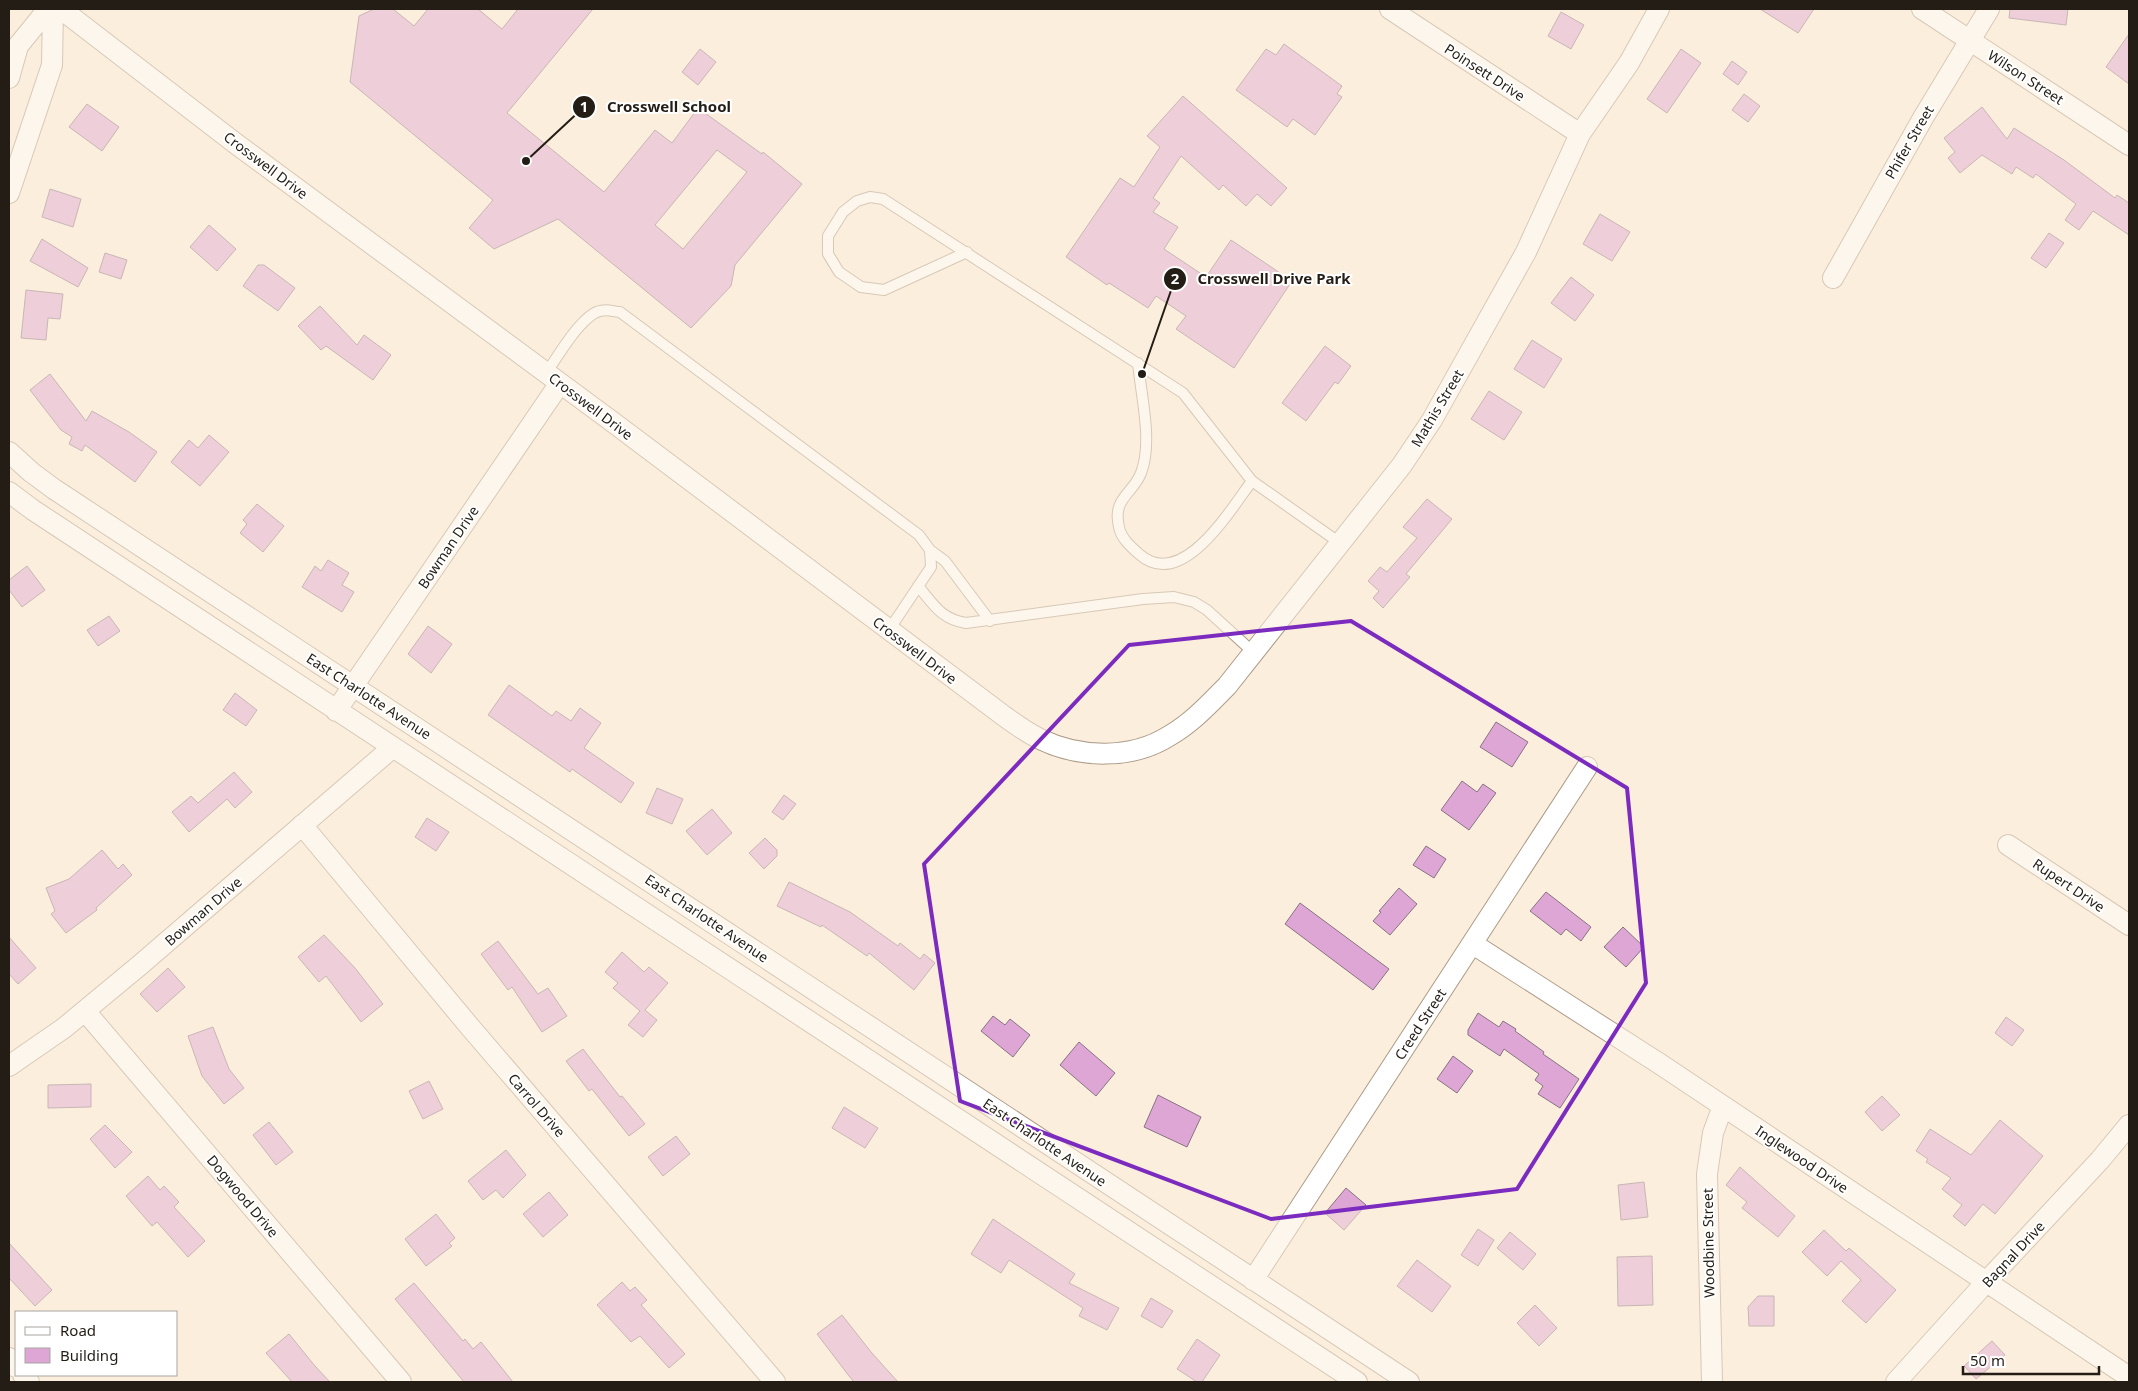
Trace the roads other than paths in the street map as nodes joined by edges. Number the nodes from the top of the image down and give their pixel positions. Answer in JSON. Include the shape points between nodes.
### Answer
{"nodes":[{"id":1,"x":48,"y":9,"type":"edge"},
{"id":2,"x":53,"y":9,"type":"edge"},
{"id":3,"x":61,"y":9,"type":"edge"},
{"id":4,"x":1390,"y":9,"type":"edge"},
{"id":5,"x":1659,"y":9,"type":"edge"},
{"id":6,"x":1922,"y":9,"type":"edge"},
{"id":7,"x":1988,"y":9,"type":"edge"},
{"id":8,"x":1969,"y":40,"type":"junction"},
{"id":9,"x":9,"y":78,"type":"edge"},
{"id":10,"x":1580,"y":134,"type":"junction"},
{"id":11,"x":2129,"y":145,"type":"edge"},
{"id":12,"x":9,"y":193,"type":"edge"},
{"id":13,"x":967,"y":252,"type":"junction"},
{"id":14,"x":1833,"y":278,"type":"dead end"},
{"id":15,"x":1138,"y":363,"type":"junction"},
{"id":16,"x":553,"y":378,"type":"junction"},
{"id":17,"x":9,"y":452,"type":"edge"},
{"id":18,"x":1252,"y":481,"type":"junction"},
{"id":19,"x":9,"y":492,"type":"edge"},
{"id":20,"x":1340,"y":543,"type":"junction"},
{"id":21,"x":930,"y":550,"type":"junction"},
{"id":22,"x":918,"y":586,"type":"junction"},
{"id":23,"x":990,"y":621,"type":"junction"},
{"id":24,"x":889,"y":630,"type":"junction"},
{"id":25,"x":1254,"y":652,"type":"junction"},
{"id":26,"x":354,"y":686,"type":"junction"},
{"id":27,"x":336,"y":711,"type":"junction"},
{"id":28,"x":392,"y":748,"type":"junction"},
{"id":29,"x":1140,"y":748,"type":"joint"},
{"id":30,"x":1588,"y":767,"type":"dead end"},
{"id":31,"x":302,"y":825,"type":"junction"},
{"id":32,"x":2008,"y":845,"type":"dead end"},
{"id":33,"x":2129,"y":925,"type":"edge"},
{"id":34,"x":1473,"y":944,"type":"junction"},
{"id":35,"x":85,"y":1010,"type":"junction"},
{"id":36,"x":9,"y":1066,"type":"edge"},
{"id":37,"x":1723,"y":1106,"type":"junction"},
{"id":38,"x":2129,"y":1125,"type":"edge"},
{"id":39,"x":1253,"y":1280,"type":"junction"},
{"id":40,"x":1987,"y":1282,"type":"junction"},
{"id":41,"x":2129,"y":1377,"type":"edge"},
{"id":42,"x":401,"y":1382,"type":"edge"},
{"id":43,"x":775,"y":1382,"type":"edge"},
{"id":44,"x":1357,"y":1382,"type":"edge"},
{"id":45,"x":1409,"y":1382,"type":"edge"},
{"id":46,"x":1712,"y":1382,"type":"edge"},
{"id":47,"x":1896,"y":1382,"type":"edge"}],
"edges":[{"from":1,"to":9,"type":"street","via":[[18,46]]},
{"from":2,"to":12,"type":"street","via":[[52,65]]},
{"from":3,"to":16,"type":"street","name":"Crosswell Drive","via":[[235,143]]},
{"from":4,"to":10,"type":"street","name":"Poinsett Drive"},
{"from":5,"to":10,"type":"street","name":"Mathis Street","via":[[1629,63]]},
{"from":6,"to":8,"type":"street","name":"Wilson Street"},
{"from":7,"to":8,"type":"street","name":"Phifer Street"},
{"from":8,"to":11,"type":"street","name":"Wilson Street"},
{"from":8,"to":14,"type":"street","name":"Phifer Street"},
{"from":10,"to":20,"type":"street","name":"Mathis Street","via":[[1526,252],[1432,420],[1402,465]]},
{"from":13,"to":13,"type":"lane","via":[[883,199],[870,197],[843,212],[828,236],[828,254],[839,272],[861,287],[884,290]]},
{"from":13,"to":15,"type":"lane"},
{"from":15,"to":18,"type":"lane","via":[[1183,393]]},
{"from":15,"to":18,"type":"lane","via":[[1145,459],[1140,475],[1118,504],[1118,527],[1126,543],[1144,558],[1160,564],[1179,561],[1207,540]]},
{"from":16,"to":21,"type":"lane","via":[[578,329],[594,313],[606,310],[620,312],[919,535]]},
{"from":16,"to":24,"type":"street","name":"Crosswell Drive"},
{"from":16,"to":26,"type":"street","name":"Bowman Drive"},
{"from":17,"to":26,"type":"street","name":"East Charlotte Avenue","via":[[54,489]]},
{"from":18,"to":20,"type":"lane"},
{"from":19,"to":27,"type":"street","name":"East Charlotte Avenue"},
{"from":20,"to":25,"type":"street","name":"Mathis Street"},
{"from":21,"to":22,"type":"lane","via":[[931,567]]},
{"from":21,"to":23,"type":"lane","via":[[945,561]]},
{"from":22,"to":23,"type":"lane","via":[[951,620],[966,623]]},
{"from":22,"to":24,"type":"lane"},
{"from":23,"to":25,"type":"lane","via":[[1174,597],[1194,602],[1207,610]]},
{"from":24,"to":29,"type":"street","name":"Crosswell Drive","via":[[1038,738],[1082,752],[1108,754]]},
{"from":25,"to":29,"type":"street","name":"Mathis Street","via":[[1203,710],[1168,737]]},
{"from":26,"to":27,"type":"street","name":"Bowman Drive"},
{"from":26,"to":39,"type":"street","name":"East Charlotte Avenue"},
{"from":27,"to":28,"type":"street","name":"East Charlotte Avenue"},
{"from":28,"to":31,"type":"street","name":"Bowman Drive"},
{"from":28,"to":44,"type":"street","name":"East Charlotte Avenue"},
{"from":30,"to":34,"type":"street","name":"Creed Street"},
{"from":31,"to":35,"type":"street","name":"Bowman Drive"},
{"from":31,"to":43,"type":"street","name":"Carrol Drive","via":[[470,1027]]},
{"from":32,"to":33,"type":"street","name":"Rupert Drive"},
{"from":34,"to":37,"type":"street","name":"Inglewood Drive"},
{"from":34,"to":39,"type":"street","name":"Creed Street"},
{"from":35,"to":36,"type":"street","name":"Bowman Drive"},
{"from":35,"to":42,"type":"street","name":"Dogwood Drive"},
{"from":37,"to":40,"type":"street","name":"Inglewood Drive"},
{"from":37,"to":46,"type":"street","name":"Woodbine Street","via":[[1714,1132],[1707,1174]]},
{"from":38,"to":40,"type":"street","name":"Bagnal Drive"},
{"from":39,"to":45,"type":"street","name":"East Charlotte Avenue"},
{"from":40,"to":41,"type":"street","name":"Inglewood Drive"},
{"from":40,"to":47,"type":"street","name":"Bagnal Drive"}]}
